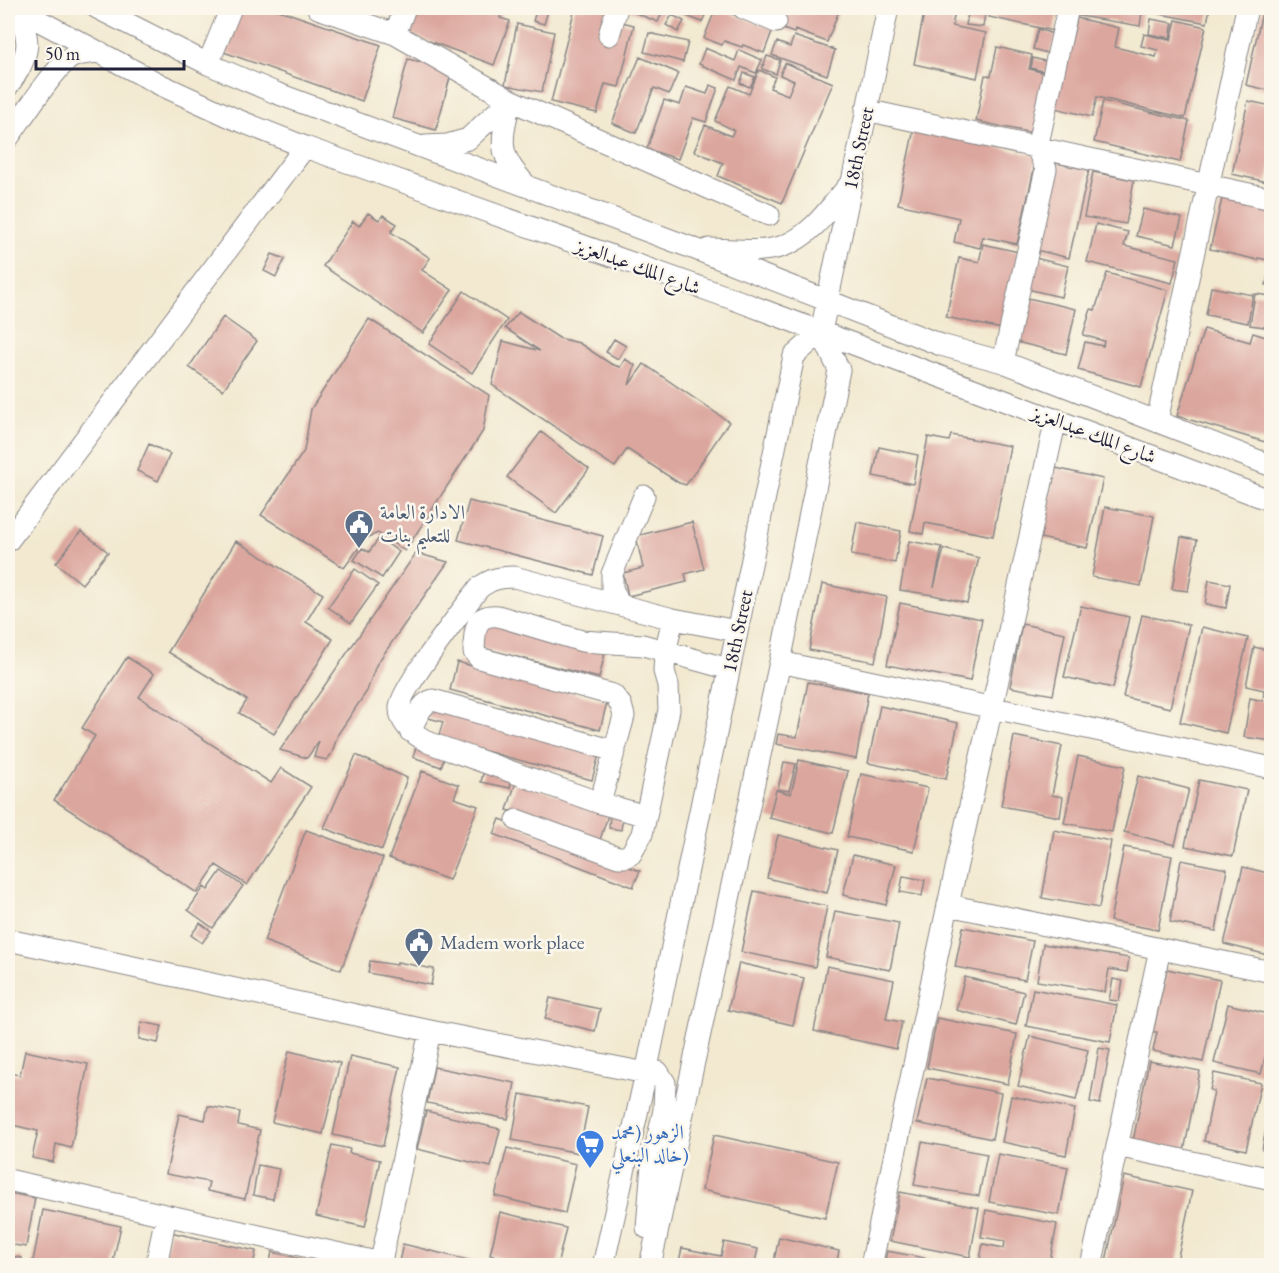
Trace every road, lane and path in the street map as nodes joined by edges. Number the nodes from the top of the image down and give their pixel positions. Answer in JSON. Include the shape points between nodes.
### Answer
{"nodes":[{"id":1,"x":14,"y":8,"type":"edge"},
{"id":2,"x":97,"y":8,"type":"edge"},
{"id":3,"x":231,"y":8,"type":"edge"},
{"id":4,"x":318,"y":8,"type":"edge"},
{"id":5,"x":405,"y":8,"type":"edge"},
{"id":6,"x":617,"y":8,"type":"edge"},
{"id":7,"x":743,"y":8,"type":"edge"},
{"id":8,"x":888,"y":8,"type":"edge"},
{"id":9,"x":1068,"y":8,"type":"edge"},
{"id":10,"x":1247,"y":8,"type":"edge"},
{"id":11,"x":776,"y":22,"type":"dead end"},
{"id":12,"x":395,"y":34,"type":"junction"},
{"id":13,"x":609,"y":35,"type":"dead end"},
{"id":14,"x":100,"y":52,"type":"junction"},
{"id":15,"x":208,"y":64,"type":"junction"},
{"id":16,"x":8,"y":86,"type":"edge"},
{"id":17,"x":510,"y":100,"type":"junction"},
{"id":18,"x":866,"y":110,"type":"junction"},
{"id":19,"x":8,"y":138,"type":"edge"},
{"id":20,"x":414,"y":146,"type":"junction"},
{"id":21,"x":305,"y":147,"type":"junction"},
{"id":22,"x":1037,"y":148,"type":"junction"},
{"id":23,"x":850,"y":183,"type":"junction"},
{"id":24,"x":1209,"y":185,"type":"junction"},
{"id":25,"x":530,"y":188,"type":"junction"},
{"id":26,"x":1272,"y":199,"type":"edge"},
{"id":27,"x":769,"y":215,"type":"dead end"},
{"id":28,"x":695,"y":249,"type":"junction"},
{"id":29,"x":827,"y":300,"type":"junction"},
{"id":30,"x":820,"y":332,"type":"junction"},
{"id":31,"x":1003,"y":362,"type":"junction"},
{"id":32,"x":1056,"y":419,"type":"junction"},
{"id":33,"x":1157,"y":421,"type":"junction"},
{"id":34,"x":1272,"y":466,"type":"edge"},
{"id":35,"x":644,"y":496,"type":"dead end"},
{"id":36,"x":1272,"y":501,"type":"edge"},
{"id":37,"x":8,"y":541,"type":"edge"},
{"id":38,"x":619,"y":604,"type":"junction"},
{"id":39,"x":673,"y":619,"type":"junction"},
{"id":40,"x":737,"y":631,"type":"junction"},
{"id":41,"x":665,"y":651,"type":"junction"},
{"id":42,"x":780,"y":662,"type":"junction"},
{"id":43,"x":729,"y":669,"type":"junction"},
{"id":44,"x":992,"y":708,"type":"junction"},
{"id":45,"x":410,"y":731,"type":"junction"},
{"id":46,"x":615,"y":751,"type":"junction"},
{"id":47,"x":1272,"y":768,"type":"edge"},
{"id":48,"x":600,"y":803,"type":"junction"},
{"id":49,"x":646,"y":816,"type":"junction"},
{"id":50,"x":517,"y":820,"type":"dead end"},
{"id":51,"x":948,"y":905,"type":"junction"},
{"id":52,"x":8,"y":940,"type":"edge"},
{"id":53,"x":1160,"y":949,"type":"junction"},
{"id":54,"x":1272,"y":972,"type":"edge"},
{"id":55,"x":429,"y":1031,"type":"junction"},
{"id":56,"x":646,"y":1073,"type":"junction"},
{"id":57,"x":1117,"y":1146,"type":"junction"},
{"id":58,"x":1272,"y":1179,"type":"edge"},
{"id":59,"x":8,"y":1180,"type":"edge"},
{"id":60,"x":166,"y":1215,"type":"junction"},
{"id":61,"x":380,"y":1264,"type":"edge"},
{"id":62,"x":156,"y":1266,"type":"edge"},
{"id":63,"x":603,"y":1266,"type":"edge"},
{"id":64,"x":645,"y":1266,"type":"edge"},
{"id":65,"x":650,"y":1266,"type":"edge"},
{"id":66,"x":871,"y":1266,"type":"edge"},
{"id":67,"x":1092,"y":1266,"type":"edge"}],
"edges":[{"from":1,"to":14,"type":"street","name":"شارع الملك عبدالعزيز"},
{"from":1,"to":16,"type":"street","via":[[24,23],[27,38],[20,68]]},
{"from":2,"to":15,"type":"street","name":"شارع الملك عبدالعزيز"},
{"from":3,"to":15,"type":"street"},
{"from":4,"to":12,"type":"street"},
{"from":5,"to":12,"type":"street"},
{"from":6,"to":13,"type":"street"},
{"from":7,"to":11,"type":"street"},
{"from":8,"to":18,"type":"street","name":"18th Street"},
{"from":9,"to":22,"type":"street"},
{"from":10,"to":24,"type":"street"},
{"from":12,"to":17,"type":"street"},
{"from":14,"to":19,"type":"street","via":[[71,57],[57,70]]},
{"from":14,"to":21,"type":"street","name":"شارع الملك عبدالعزيز","via":[[182,95]]},
{"from":15,"to":20,"type":"street","name":"شارع الملك عبدالعزيز"},
{"from":17,"to":20,"type":"street","via":[[468,139],[447,145]]},
{"from":17,"to":25,"type":"street","via":[[503,150],[514,172]]},
{"from":17,"to":27,"type":"street"},
{"from":18,"to":22,"type":"street"},
{"from":18,"to":23,"type":"street","name":"18th Street"},
{"from":20,"to":25,"type":"street","name":"شارع الملك عبدالعزيز"},
{"from":21,"to":30,"type":"street","name":"شارع الملك عبدالعزيز"},
{"from":21,"to":37,"type":"street"},
{"from":22,"to":24,"type":"street"},
{"from":22,"to":31,"type":"street","via":[[1046,169]]},
{"from":23,"to":28,"type":"street","via":[[813,227],[781,247]]},
{"from":23,"to":29,"type":"street","name":"18th Street"},
{"from":24,"to":26,"type":"street"},
{"from":24,"to":33,"type":"street"},
{"from":25,"to":28,"type":"street","name":"شارع الملك عبدالعزيز"},
{"from":28,"to":29,"type":"street","name":"شارع الملك عبدالعزيز"},
{"from":29,"to":30,"type":"street","name":"18th Street"},
{"from":29,"to":31,"type":"street","name":"شارع الملك عبدالعزيز","via":[[941,345]]},
{"from":30,"to":32,"type":"street","name":"شارع الملك عبدالعزيز"},
{"from":30,"to":40,"type":"street","name":"18th Street","via":[[794,356]]},
{"from":30,"to":42,"type":"street","via":[[839,370]]},
{"from":31,"to":33,"type":"street","name":"شارع الملك عبدالعزيز"},
{"from":32,"to":36,"type":"street","name":"شارع الملك عبدالعزيز"},
{"from":32,"to":44,"type":"street"},
{"from":33,"to":34,"type":"street","name":"شارع الملك عبدالعزيز"},
{"from":35,"to":38,"type":"street","via":[[612,574],[612,588]]},
{"from":38,"to":39,"type":"street"},
{"from":38,"to":45,"type":"street","via":[[514,577],[490,580],[479,588],[400,703],[401,716]]},
{"from":39,"to":40,"type":"street"},
{"from":39,"to":41,"type":"street"},
{"from":40,"to":43,"type":"street","name":"18th Street"},
{"from":41,"to":43,"type":"street"},
{"from":41,"to":46,"type":"street","via":[[582,641],[498,616],[485,616],[478,622],[474,652],[479,658],[613,695],[624,716]]},
{"from":41,"to":49,"type":"street","via":[[669,710]]},
{"from":42,"to":44,"type":"street"},
{"from":42,"to":65,"type":"street"},
{"from":43,"to":56,"type":"street","name":"18th Street"},
{"from":44,"to":47,"type":"street"},
{"from":44,"to":51,"type":"street"},
{"from":45,"to":46,"type":"street","via":[[422,707],[433,700]]},
{"from":45,"to":48,"type":"street","via":[[430,743]]},
{"from":46,"to":48,"type":"street"},
{"from":48,"to":49,"type":"street"},
{"from":49,"to":50,"type":"street","via":[[638,845],[625,857]]},
{"from":51,"to":53,"type":"street"},
{"from":51,"to":66,"type":"street"},
{"from":52,"to":55,"type":"street"},
{"from":53,"to":54,"type":"street"},
{"from":53,"to":57,"type":"street"},
{"from":55,"to":56,"type":"street"},
{"from":55,"to":61,"type":"street"},
{"from":56,"to":63,"type":"street","name":"18th Street"},
{"from":56,"to":64,"type":"street","via":[[658,1072],[665,1083],[664,1110],[652,1164]]},
{"from":57,"to":58,"type":"street"},
{"from":57,"to":67,"type":"street"},
{"from":59,"to":60,"type":"street"},
{"from":60,"to":61,"type":"street"},
{"from":60,"to":62,"type":"street"}]}
